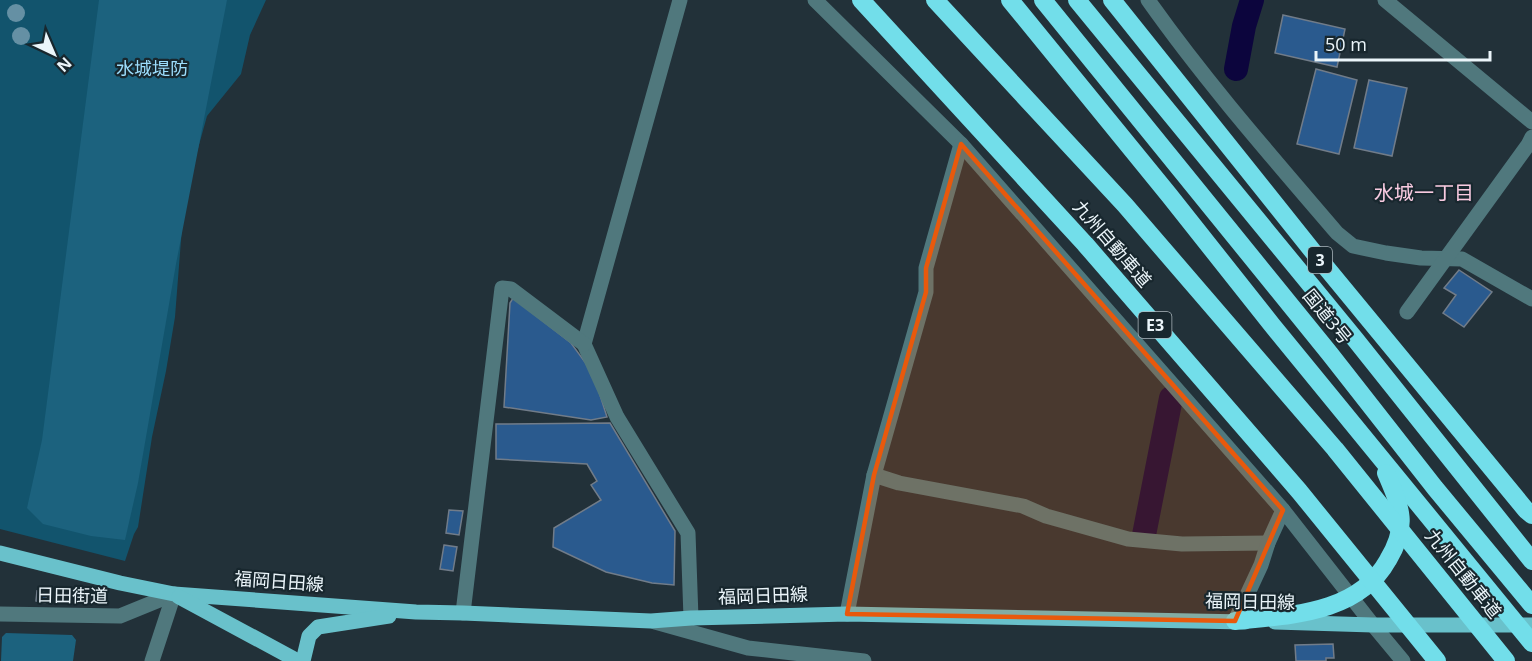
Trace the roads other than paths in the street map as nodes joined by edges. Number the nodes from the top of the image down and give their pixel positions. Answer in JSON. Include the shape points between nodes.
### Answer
{"nodes":[{"id":1,"x":680,"y":0,"type":"edge"},
{"id":2,"x":815,"y":0,"type":"edge"},
{"id":3,"x":861,"y":0,"type":"edge"},
{"id":4,"x":935,"y":0,"type":"edge"},
{"id":5,"x":1010,"y":0,"type":"edge"},
{"id":6,"x":1042,"y":0,"type":"edge"},
{"id":7,"x":1077,"y":0,"type":"edge"},
{"id":8,"x":1112,"y":0,"type":"edge"},
{"id":9,"x":1148,"y":0,"type":"edge"},
{"id":10,"x":1385,"y":0,"type":"edge"},
{"id":11,"x":1532,"y":122,"type":"edge"},
{"id":12,"x":1532,"y":137,"type":"edge"},
{"id":13,"x":961,"y":144,"type":"junction"},
{"id":14,"x":1446,"y":259,"type":"junction"},
{"id":15,"x":1532,"y":299,"type":"edge"},
{"id":16,"x":1407,"y":312,"type":"dead end"},
{"id":17,"x":584,"y":344,"type":"junction"},
{"id":18,"x":1376,"y":452,"type":"junction"},
{"id":19,"x":874,"y":475,"type":"junction"},
{"id":20,"x":1283,"y":510,"type":"junction"},
{"id":21,"x":1530,"y":514,"type":"edge"},
{"id":22,"x":1268,"y":543,"type":"junction"},
{"id":23,"x":0,"y":554,"type":"edge"},
{"id":24,"x":1532,"y":561,"type":"edge"},
{"id":25,"x":174,"y":594,"type":"junction"},
{"id":26,"x":1351,"y":597,"type":"junction"},
{"id":27,"x":1532,"y":605,"type":"edge"},
{"id":28,"x":416,"y":612,"type":"junction"},
{"id":29,"x":463,"y":613,"type":"junction"},
{"id":30,"x":0,"y":614,"type":"edge"},
{"id":31,"x":847,"y":614,"type":"junction"},
{"id":32,"x":691,"y":618,"type":"junction"},
{"id":33,"x":651,"y":621,"type":"junction"},
{"id":34,"x":1235,"y":621,"type":"junction"},
{"id":35,"x":1373,"y":625,"type":"junction"},
{"id":36,"x":1525,"y":625,"type":"edge"},
{"id":37,"x":1532,"y":643,"type":"edge"},
{"id":38,"x":152,"y":661,"type":"edge"},
{"id":39,"x":298,"y":661,"type":"edge"},
{"id":40,"x":303,"y":661,"type":"edge"},
{"id":41,"x":864,"y":661,"type":"edge"},
{"id":42,"x":1403,"y":661,"type":"edge"},
{"id":43,"x":1437,"y":661,"type":"edge"},
{"id":44,"x":1506,"y":661,"type":"edge"}],
"edges":[{"from":1,"to":17,"type":"street"},
{"from":2,"to":13,"type":"street"},
{"from":3,"to":43,"type":"highway","name":"九州自動車道","number":"E3","bridge":true,"via":[[1085,244],[1299,491]]},
{"from":4,"to":44,"type":"highway","name":"九州自動車道","bridge":true,"via":[[1149,232],[1335,449]]},
{"from":5,"to":18,"type":"highway"},
{"from":6,"to":27,"type":"highway","name":"国道3号"},
{"from":7,"to":24,"type":"highway","name":"国道3号","number":"3"},
{"from":8,"to":21,"type":"highway","number":"3"},
{"from":9,"to":14,"type":"street","via":[[1232,109],[1337,233],[1353,246]]},
{"from":10,"to":11,"type":"street"},
{"from":12,"to":14,"type":"street"},
{"from":13,"to":19,"type":"street","via":[[926,268],[926,292]]},
{"from":13,"to":20,"type":"street"},
{"from":14,"to":15,"type":"street","via":[[1462,259]]},
{"from":14,"to":16,"type":"street"},
{"from":17,"to":29,"type":"street","via":[[510,289],[502,288]]},
{"from":17,"to":32,"type":"street","via":[[617,417],[688,533]]},
{"from":18,"to":26,"type":"highway","via":[[1397,499],[1402,524],[1385,566]]},
{"from":18,"to":36,"type":"highway"},
{"from":19,"to":22,"type":"street","via":[[1023,506],[1128,539],[1182,544]]},
{"from":19,"to":31,"type":"street"},
{"from":20,"to":22,"type":"street"},
{"from":20,"to":26,"type":"street"},
{"from":22,"to":34,"type":"street"},
{"from":23,"to":25,"type":"main road","name":"福岡日田線"},
{"from":25,"to":28,"type":"main road","name":"福岡日田線"},
{"from":25,"to":30,"type":"street","name":"日田街道","via":[[120,616]]},
{"from":25,"to":38,"type":"street"},
{"from":25,"to":39,"type":"main road"},
{"from":26,"to":34,"type":"highway","via":[[1302,613]]},
{"from":26,"to":35,"type":"street"},
{"from":28,"to":29,"type":"main road","name":"福岡日田線"},
{"from":28,"to":40,"type":"main road","via":[[318,627],[309,636]]},
{"from":29,"to":33,"type":"main road","name":"福岡日田線"},
{"from":31,"to":32,"type":"main road","name":"福岡日田線"},
{"from":31,"to":34,"type":"main road","name":"福岡日田線"},
{"from":32,"to":33,"type":"main road","name":"福岡日田線"},
{"from":33,"to":41,"type":"street","via":[[748,648]]},
{"from":34,"to":35,"type":"main road","name":"福岡日田線"},
{"from":35,"to":36,"type":"main road","name":"福岡日田線"},
{"from":35,"to":42,"type":"street"},
{"from":36,"to":37,"type":"highway"}]}
